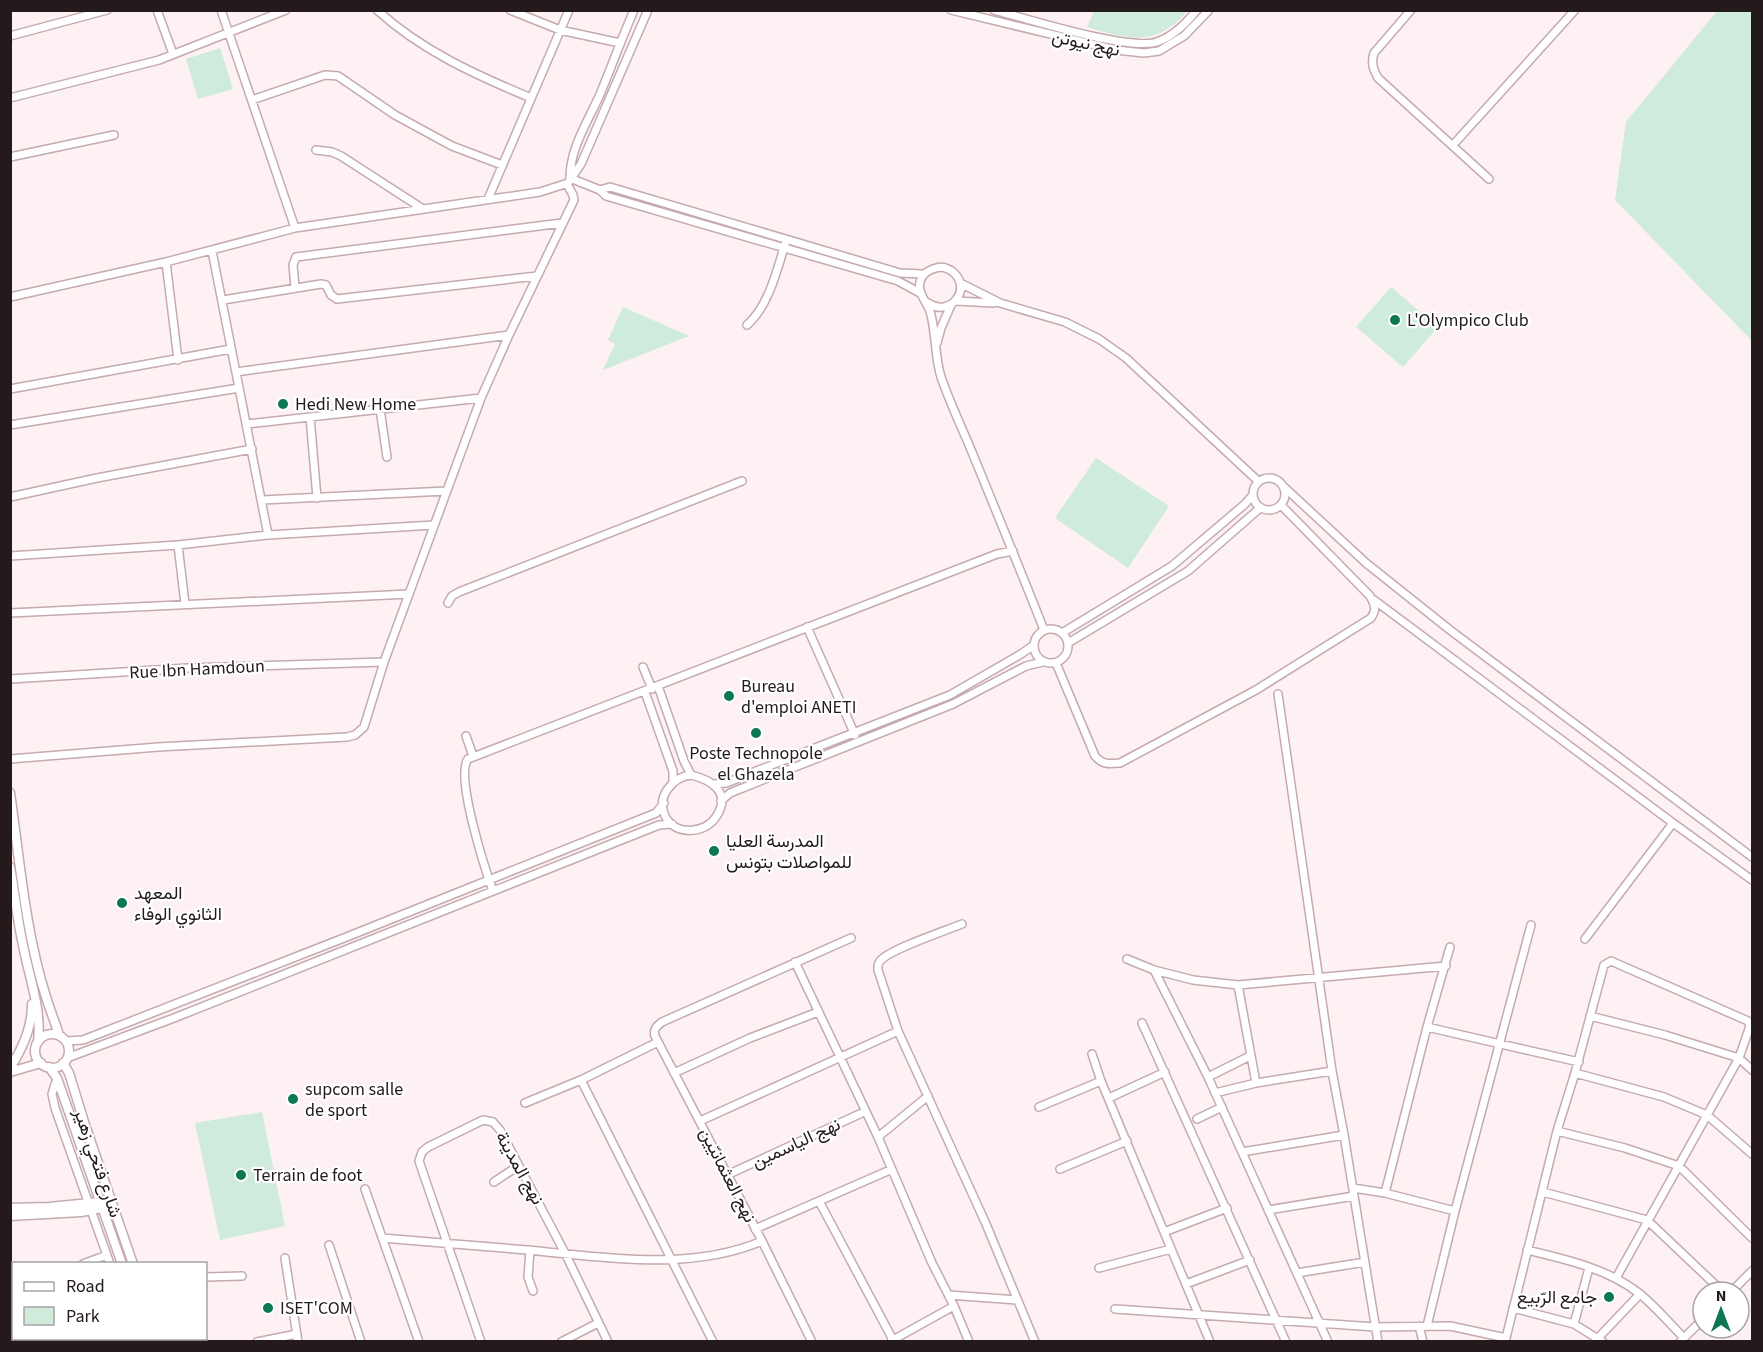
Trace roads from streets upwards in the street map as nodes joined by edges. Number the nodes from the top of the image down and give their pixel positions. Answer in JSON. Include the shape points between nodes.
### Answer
{"nodes":[{"id":1,"x":107,"y":10,"type":"edge"},
{"id":2,"x":157,"y":10,"type":"edge"},
{"id":3,"x":221,"y":10,"type":"edge"},
{"id":4,"x":286,"y":10,"type":"edge"},
{"id":5,"x":377,"y":10,"type":"edge"},
{"id":6,"x":510,"y":10,"type":"edge"},
{"id":7,"x":569,"y":10,"type":"edge"},
{"id":8,"x":634,"y":10,"type":"edge"},
{"id":9,"x":648,"y":10,"type":"edge"},
{"id":10,"x":951,"y":10,"type":"edge"},
{"id":11,"x":994,"y":10,"type":"edge"},
{"id":12,"x":1197,"y":10,"type":"edge"},
{"id":13,"x":1209,"y":10,"type":"edge"},
{"id":14,"x":1411,"y":10,"type":"edge"},
{"id":15,"x":1575,"y":10,"type":"edge"},
{"id":16,"x":560,"y":30,"type":"junction"},
{"id":17,"x":229,"y":33,"type":"junction"},
{"id":18,"x":10,"y":36,"type":"edge"},
{"id":19,"x":1161,"y":40,"type":"junction"},
{"id":20,"x":620,"y":43,"type":"junction"},
{"id":21,"x":1165,"y":48,"type":"junction"},
{"id":22,"x":173,"y":54,"type":"junction"},
{"id":23,"x":10,"y":98,"type":"edge"},
{"id":24,"x":531,"y":98,"type":"junction"},
{"id":25,"x":252,"y":100,"type":"junction"},
{"id":26,"x":114,"y":135,"type":"dead end"},
{"id":27,"x":1453,"y":145,"type":"junction"},
{"id":28,"x":316,"y":150,"type":"dead end"},
{"id":29,"x":10,"y":157,"type":"edge"},
{"id":30,"x":502,"y":165,"type":"junction"},
{"id":31,"x":1490,"y":179,"type":"dead end"},
{"id":32,"x":569,"y":181,"type":"junction"},
{"id":33,"x":600,"y":190,"type":"junction"},
{"id":34,"x":488,"y":199,"type":"junction"},
{"id":35,"x":423,"y":209,"type":"junction"},
{"id":36,"x":562,"y":223,"type":"junction"},
{"id":37,"x":741,"y":227,"type":"junction"},
{"id":38,"x":295,"y":228,"type":"junction"},
{"id":39,"x":739,"y":236,"type":"junction"},
{"id":40,"x":787,"y":240,"type":"junction"},
{"id":41,"x":784,"y":249,"type":"junction"},
{"id":42,"x":212,"y":251,"type":"junction"},
{"id":43,"x":166,"y":262,"type":"junction"},
{"id":44,"x":923,"y":274,"type":"junction"},
{"id":45,"x":537,"y":276,"type":"junction"},
{"id":46,"x":960,"y":283,"type":"junction"},
{"id":47,"x":295,"y":288,"type":"junction"},
{"id":48,"x":920,"y":293,"type":"junction"},
{"id":49,"x":10,"y":297,"type":"edge"},
{"id":50,"x":223,"y":300,"type":"junction"},
{"id":51,"x":928,"y":303,"type":"junction"},
{"id":52,"x":953,"y":303,"type":"junction"},
{"id":53,"x":1000,"y":303,"type":"junction"},
{"id":54,"x":747,"y":325,"type":"dead end"},
{"id":55,"x":509,"y":335,"type":"junction"},
{"id":56,"x":937,"y":345,"type":"junction"},
{"id":57,"x":231,"y":349,"type":"junction"},
{"id":58,"x":178,"y":360,"type":"junction"},
{"id":59,"x":236,"y":372,"type":"junction"},
{"id":60,"x":239,"y":388,"type":"junction"},
{"id":61,"x":10,"y":389,"type":"edge"},
{"id":62,"x":482,"y":398,"type":"junction"},
{"id":63,"x":380,"y":409,"type":"junction"},
{"id":64,"x":310,"y":417,"type":"junction"},
{"id":65,"x":247,"y":424,"type":"junction"},
{"id":66,"x":10,"y":425,"type":"edge"},
{"id":67,"x":252,"y":449,"type":"junction"},
{"id":68,"x":387,"y":457,"type":"dead end"},
{"id":69,"x":742,"y":481,"type":"dead end"},
{"id":70,"x":1258,"y":482,"type":"junction"},
{"id":71,"x":1284,"y":487,"type":"junction"},
{"id":72,"x":446,"y":491,"type":"junction"},
{"id":73,"x":1252,"y":496,"type":"junction"},
{"id":74,"x":10,"y":497,"type":"edge"},
{"id":75,"x":317,"y":498,"type":"junction"},
{"id":76,"x":262,"y":500,"type":"junction"},
{"id":77,"x":1281,"y":505,"type":"junction"},
{"id":78,"x":1260,"y":508,"type":"junction"},
{"id":79,"x":434,"y":525,"type":"junction"},
{"id":80,"x":268,"y":535,"type":"junction"},
{"id":81,"x":178,"y":545,"type":"junction"},
{"id":82,"x":1013,"y":551,"type":"junction"},
{"id":83,"x":10,"y":556,"type":"edge"},
{"id":84,"x":409,"y":594,"type":"junction"},
{"id":85,"x":1370,"y":596,"type":"junction"},
{"id":86,"x":448,"y":603,"type":"dead end"},
{"id":87,"x":185,"y":604,"type":"junction"},
{"id":88,"x":10,"y":613,"type":"edge"},
{"id":89,"x":807,"y":627,"type":"junction"},
{"id":90,"x":1044,"y":630,"type":"junction"},
{"id":91,"x":1062,"y":633,"type":"junction"},
{"id":92,"x":1068,"y":643,"type":"junction"},
{"id":93,"x":1034,"y":645,"type":"junction"},
{"id":94,"x":384,"y":662,"type":"junction"},
{"id":95,"x":1043,"y":662,"type":"junction"},
{"id":96,"x":1056,"y":663,"type":"junction"},
{"id":97,"x":643,"y":667,"type":"dead end"},
{"id":98,"x":10,"y":679,"type":"edge"},
{"id":99,"x":651,"y":689,"type":"junction"},
{"id":100,"x":1278,"y":694,"type":"dead end"},
{"id":101,"x":854,"y":734,"type":"junction"},
{"id":102,"x":466,"y":736,"type":"dead end"},
{"id":103,"x":858,"y":743,"type":"junction"},
{"id":104,"x":474,"y":756,"type":"junction"},
{"id":105,"x":10,"y":759,"type":"edge"},
{"id":106,"x":691,"y":775,"type":"junction"},
{"id":107,"x":673,"y":782,"type":"junction"},
{"id":108,"x":713,"y":784,"type":"junction"},
{"id":109,"x":10,"y":793,"type":"edge"},
{"id":110,"x":721,"y":801,"type":"junction"},
{"id":111,"x":664,"y":803,"type":"junction"},
{"id":112,"x":1673,"y":823,"type":"junction"},
{"id":113,"x":672,"y":824,"type":"junction"},
{"id":114,"x":1752,"y":857,"type":"edge"},
{"id":115,"x":10,"y":867,"type":"edge"},
{"id":116,"x":489,"y":879,"type":"junction"},
{"id":117,"x":1752,"y":880,"type":"edge"},
{"id":118,"x":493,"y":891,"type":"junction"},
{"id":119,"x":962,"y":924,"type":"dead end"},
{"id":120,"x":1531,"y":925,"type":"dead end"},
{"id":121,"x":851,"y":938,"type":"dead end"},
{"id":122,"x":1585,"y":939,"type":"dead end"},
{"id":123,"x":1450,"y":947,"type":"dead end"},
{"id":124,"x":1127,"y":959,"type":"dead end"},
{"id":125,"x":795,"y":962,"type":"junction"},
{"id":126,"x":1446,"y":966,"type":"junction"},
{"id":127,"x":1154,"y":970,"type":"junction"},
{"id":128,"x":1319,"y":977,"type":"junction"},
{"id":129,"x":1238,"y":985,"type":"junction"},
{"id":130,"x":32,"y":988,"type":"junction"},
{"id":131,"x":818,"y":1012,"type":"junction"},
{"id":132,"x":1590,"y":1016,"type":"junction"},
{"id":133,"x":1142,"y":1023,"type":"dead end"},
{"id":134,"x":1427,"y":1027,"type":"junction"},
{"id":135,"x":898,"y":1031,"type":"junction"},
{"id":136,"x":63,"y":1038,"type":"junction"},
{"id":137,"x":658,"y":1042,"type":"junction"},
{"id":138,"x":1499,"y":1043,"type":"junction"},
{"id":139,"x":37,"y":1045,"type":"junction"},
{"id":140,"x":1092,"y":1054,"type":"dead end"},
{"id":141,"x":1250,"y":1056,"type":"junction"},
{"id":142,"x":840,"y":1058,"type":"junction"},
{"id":143,"x":1739,"y":1058,"type":"junction"},
{"id":144,"x":65,"y":1060,"type":"junction"},
{"id":145,"x":1579,"y":1062,"type":"junction"},
{"id":146,"x":12,"y":1064,"type":"edge"},
{"id":147,"x":45,"y":1065,"type":"junction"},
{"id":148,"x":1752,"y":1070,"type":"edge"},
{"id":149,"x":1332,"y":1071,"type":"junction"},
{"id":150,"x":674,"y":1072,"type":"junction"},
{"id":151,"x":1165,"y":1072,"type":"junction"},
{"id":152,"x":1575,"y":1074,"type":"junction"},
{"id":153,"x":1208,"y":1077,"type":"junction"},
{"id":154,"x":57,"y":1078,"type":"junction"},
{"id":155,"x":581,"y":1080,"type":"junction"},
{"id":156,"x":1101,"y":1081,"type":"junction"},
{"id":157,"x":1256,"y":1083,"type":"junction"},
{"id":158,"x":1215,"y":1093,"type":"junction"},
{"id":159,"x":928,"y":1096,"type":"junction"},
{"id":160,"x":1109,"y":1098,"type":"junction"},
{"id":161,"x":525,"y":1103,"type":"dead end"},
{"id":162,"x":1039,"y":1107,"type":"dead end"},
{"id":163,"x":1222,"y":1107,"type":"junction"},
{"id":164,"x":864,"y":1112,"type":"junction"},
{"id":165,"x":1707,"y":1115,"type":"junction"},
{"id":166,"x":1197,"y":1119,"type":"dead end"},
{"id":167,"x":700,"y":1121,"type":"junction"},
{"id":168,"x":1557,"y":1131,"type":"junction"},
{"id":169,"x":1344,"y":1135,"type":"junction"},
{"id":170,"x":878,"y":1137,"type":"junction"},
{"id":171,"x":1126,"y":1141,"type":"junction"},
{"id":172,"x":1242,"y":1152,"type":"junction"},
{"id":173,"x":1752,"y":1154,"type":"edge"},
{"id":174,"x":518,"y":1166,"type":"junction"},
{"id":175,"x":1679,"y":1166,"type":"junction"},
{"id":176,"x":1060,"y":1169,"type":"dead end"},
{"id":177,"x":890,"y":1170,"type":"junction"},
{"id":178,"x":727,"y":1175,"type":"junction"},
{"id":179,"x":494,"y":1182,"type":"dead end"},
{"id":180,"x":365,"y":1189,"type":"dead end"},
{"id":181,"x":1353,"y":1192,"type":"junction"},
{"id":182,"x":1543,"y":1192,"type":"junction"},
{"id":183,"x":1385,"y":1193,"type":"junction"},
{"id":184,"x":819,"y":1201,"type":"junction"},
{"id":185,"x":101,"y":1205,"type":"junction"},
{"id":186,"x":91,"y":1207,"type":"junction"},
{"id":187,"x":10,"y":1208,"type":"edge"},
{"id":188,"x":1227,"y":1208,"type":"junction"},
{"id":189,"x":1268,"y":1210,"type":"junction"},
{"id":190,"x":1455,"y":1210,"type":"junction"},
{"id":191,"x":10,"y":1216,"type":"edge"},
{"id":192,"x":1647,"y":1220,"type":"junction"},
{"id":193,"x":755,"y":1229,"type":"junction"},
{"id":194,"x":1164,"y":1232,"type":"junction"},
{"id":195,"x":382,"y":1238,"type":"junction"},
{"id":196,"x":1752,"y":1238,"type":"edge"},
{"id":197,"x":762,"y":1241,"type":"junction"},
{"id":198,"x":446,"y":1244,"type":"junction"},
{"id":199,"x":329,"y":1245,"type":"dead end"},
{"id":200,"x":1171,"y":1249,"type":"junction"},
{"id":201,"x":530,"y":1250,"type":"junction"},
{"id":202,"x":1527,"y":1250,"type":"junction"},
{"id":203,"x":107,"y":1255,"type":"junction"},
{"id":204,"x":567,"y":1255,"type":"junction"},
{"id":205,"x":285,"y":1258,"type":"dead end"},
{"id":206,"x":673,"y":1260,"type":"junction"},
{"id":207,"x":1250,"y":1260,"type":"junction"},
{"id":208,"x":86,"y":1262,"type":"edge"},
{"id":209,"x":110,"y":1262,"type":"edge"},
{"id":210,"x":122,"y":1262,"type":"edge"},
{"id":211,"x":133,"y":1262,"type":"edge"},
{"id":212,"x":1365,"y":1262,"type":"junction"},
{"id":213,"x":1099,"y":1268,"type":"dead end"},
{"id":214,"x":1589,"y":1268,"type":"junction"},
{"id":215,"x":1297,"y":1273,"type":"junction"},
{"id":216,"x":242,"y":1276,"type":"dead end"},
{"id":217,"x":207,"y":1277,"type":"edge"},
{"id":218,"x":1616,"y":1278,"type":"junction"},
{"id":219,"x":1710,"y":1280,"type":"edge"},
{"id":220,"x":1186,"y":1284,"type":"junction"},
{"id":221,"x":533,"y":1291,"type":"dead end"},
{"id":222,"x":1640,"y":1294,"type":"junction"},
{"id":223,"x":949,"y":1295,"type":"junction"},
{"id":224,"x":1017,"y":1300,"type":"junction"},
{"id":225,"x":954,"y":1306,"type":"junction"},
{"id":226,"x":1514,"y":1308,"type":"junction"},
{"id":227,"x":1115,"y":1309,"type":"dead end"},
{"id":228,"x":1198,"y":1314,"type":"junction"},
{"id":229,"x":1277,"y":1321,"type":"junction"},
{"id":230,"x":598,"y":1323,"type":"junction"},
{"id":231,"x":1320,"y":1324,"type":"junction"},
{"id":232,"x":1574,"y":1324,"type":"junction"},
{"id":233,"x":1423,"y":1326,"type":"junction"},
{"id":234,"x":1375,"y":1327,"type":"junction"},
{"id":235,"x":297,"y":1338,"type":"edge"},
{"id":236,"x":1601,"y":1339,"type":"edge"},
{"id":237,"x":1505,"y":1340,"type":"edge"},
{"id":238,"x":1682,"y":1340,"type":"edge"},
{"id":239,"x":257,"y":1341,"type":"edge"},
{"id":240,"x":361,"y":1341,"type":"edge"},
{"id":241,"x":419,"y":1341,"type":"edge"},
{"id":242,"x":481,"y":1341,"type":"edge"},
{"id":243,"x":561,"y":1341,"type":"edge"},
{"id":244,"x":608,"y":1341,"type":"edge"},
{"id":245,"x":713,"y":1341,"type":"edge"},
{"id":246,"x":812,"y":1341,"type":"edge"},
{"id":247,"x":891,"y":1341,"type":"edge"},
{"id":248,"x":969,"y":1341,"type":"edge"},
{"id":249,"x":1035,"y":1341,"type":"edge"},
{"id":250,"x":1209,"y":1341,"type":"edge"},
{"id":251,"x":1286,"y":1341,"type":"edge"},
{"id":252,"x":1328,"y":1341,"type":"edge"},
{"id":253,"x":1378,"y":1341,"type":"edge"},
{"id":254,"x":1423,"y":1341,"type":"edge"}],
"edges":[{"from":1,"to":18,"type":"street"},
{"from":2,"to":22,"type":"street"},
{"from":3,"to":17,"type":"street"},
{"from":4,"to":17,"type":"street"},
{"from":5,"to":24,"type":"street","via":[[428,49]]},
{"from":6,"to":16,"type":"street"},
{"from":7,"to":16,"type":"street"},
{"from":8,"to":20,"type":"street"},
{"from":9,"to":32,"type":"street","via":[[581,164]]},
{"from":10,"to":21,"type":"street","name":"نهج نيوتن","via":[[1116,50],[1144,53]]},
{"from":11,"to":19,"type":"street","name":"نهج نيوتن","via":[[1118,42],[1144,44]]},
{"from":12,"to":19,"type":"street","via":[[1179,29]]},
{"from":13,"to":21,"type":"street","name":"نهج نيوتن","via":[[1184,36]]},
{"from":14,"to":27,"type":"street","via":[[1374,53],[1373,69],[1378,78]]},
{"from":15,"to":27,"type":"street"},
{"from":16,"to":20,"type":"street"},
{"from":16,"to":24,"type":"street"},
{"from":17,"to":22,"type":"street"},
{"from":17,"to":25,"type":"street"},
{"from":19,"to":21,"type":"street"},
{"from":20,"to":32,"type":"street","via":[[572,157]]},
{"from":22,"to":23,"type":"street"},
{"from":24,"to":30,"type":"street"},
{"from":25,"to":30,"type":"street","via":[[325,75],[338,76],[395,116],[452,146]]},
{"from":25,"to":38,"type":"street"},
{"from":26,"to":29,"type":"street"},
{"from":27,"to":31,"type":"street"},
{"from":28,"to":35,"type":"street","via":[[341,156]]},
{"from":30,"to":34,"type":"street"},
{"from":32,"to":33,"type":"street"},
{"from":32,"to":34,"type":"street","via":[[540,192]]},
{"from":32,"to":36,"type":"street","via":[[574,198]]},
{"from":33,"to":37,"type":"street","via":[[610,187]]},
{"from":33,"to":39,"type":"street","via":[[606,196]]},
{"from":34,"to":35,"type":"street"},
{"from":35,"to":38,"type":"street"},
{"from":36,"to":45,"type":"street"},
{"from":36,"to":47,"type":"street","via":[[296,257]]},
{"from":37,"to":39,"type":"street"},
{"from":37,"to":40,"type":"street"},
{"from":38,"to":42,"type":"street"},
{"from":39,"to":41,"type":"street"},
{"from":40,"to":41,"type":"street"},
{"from":40,"to":44,"type":"street","via":[[900,273]]},
{"from":41,"to":48,"type":"street","via":[[898,281]]},
{"from":41,"to":54,"type":"street","via":[[766,296]]},
{"from":42,"to":43,"type":"street"},
{"from":42,"to":50,"type":"street"},
{"from":43,"to":49,"type":"street"},
{"from":43,"to":58,"type":"street"},
{"from":44,"to":46,"type":"street","via":[[940,266],[951,270]]},
{"from":44,"to":48,"type":"street"},
{"from":45,"to":47,"type":"street","via":[[337,298],[331,296],[324,284]]},
{"from":45,"to":55,"type":"street"},
{"from":46,"to":52,"type":"street"},
{"from":46,"to":53,"type":"street"},
{"from":47,"to":50,"type":"street"},
{"from":48,"to":51,"type":"street"},
{"from":50,"to":57,"type":"street"},
{"from":51,"to":52,"type":"street","via":[[934,308]]},
{"from":51,"to":56,"type":"street"},
{"from":52,"to":53,"type":"street"},
{"from":52,"to":56,"type":"street"},
{"from":53,"to":70,"type":"street","via":[[1065,322],[1099,339],[1126,358]]},
{"from":55,"to":59,"type":"street"},
{"from":55,"to":62,"type":"street"},
{"from":56,"to":82,"type":"street","via":[[942,378]]},
{"from":57,"to":58,"type":"street"},
{"from":57,"to":59,"type":"street"},
{"from":58,"to":61,"type":"street"},
{"from":59,"to":60,"type":"street"},
{"from":60,"to":65,"type":"street"},
{"from":60,"to":66,"type":"street"},
{"from":62,"to":63,"type":"street"},
{"from":62,"to":72,"type":"street"},
{"from":63,"to":64,"type":"street"},
{"from":63,"to":68,"type":"street"},
{"from":64,"to":65,"type":"street"},
{"from":64,"to":75,"type":"street"},
{"from":65,"to":67,"type":"street"},
{"from":67,"to":74,"type":"street"},
{"from":67,"to":76,"type":"street"},
{"from":69,"to":86,"type":"street","via":[[459,592]]},
{"from":70,"to":71,"type":"street","via":[[1274,478]]},
{"from":70,"to":73,"type":"street"},
{"from":71,"to":77,"type":"street"},
{"from":71,"to":114,"type":"street","via":[[1366,563],[1450,630]]},
{"from":72,"to":75,"type":"street"},
{"from":72,"to":79,"type":"street"},
{"from":73,"to":78,"type":"street"},
{"from":73,"to":91,"type":"street","via":[[1172,566]]},
{"from":75,"to":76,"type":"street"},
{"from":76,"to":80,"type":"street"},
{"from":77,"to":78,"type":"street","via":[[1276,509]]},
{"from":77,"to":85,"type":"street"},
{"from":78,"to":92,"type":"street","via":[[1188,571]]},
{"from":79,"to":80,"type":"street"},
{"from":79,"to":84,"type":"street"},
{"from":80,"to":81,"type":"street"},
{"from":81,"to":83,"type":"street"},
{"from":81,"to":87,"type":"street"},
{"from":82,"to":89,"type":"street"},
{"from":82,"to":90,"type":"street"},
{"from":84,"to":87,"type":"street"},
{"from":84,"to":94,"type":"street"},
{"from":85,"to":96,"type":"street","via":[[1375,604],[1371,618],[1256,690],[1120,763],[1101,762],[1095,756]]},
{"from":85,"to":112,"type":"street"},
{"from":87,"to":88,"type":"street"},
{"from":89,"to":99,"type":"street"},
{"from":89,"to":101,"type":"street"},
{"from":90,"to":91,"type":"street"},
{"from":90,"to":93,"type":"street"},
{"from":91,"to":92,"type":"street"},
{"from":92,"to":96,"type":"street","via":[[1066,655]]},
{"from":93,"to":95,"type":"street"},
{"from":93,"to":101,"type":"street","via":[[950,695]]},
{"from":94,"to":98,"type":"street","name":"Rue Ibn Hamdoun"},
{"from":94,"to":105,"type":"street","via":[[364,727],[355,735]]},
{"from":95,"to":96,"type":"street"},
{"from":95,"to":103,"type":"street","via":[[1026,666],[953,704]]},
{"from":97,"to":99,"type":"street"},
{"from":99,"to":104,"type":"street"},
{"from":99,"to":106,"type":"street"},
{"from":99,"to":107,"type":"street"},
{"from":100,"to":128,"type":"street"},
{"from":101,"to":103,"type":"street"},
{"from":101,"to":108,"type":"street","via":[[726,783]]},
{"from":102,"to":104,"type":"street"},
{"from":103,"to":110,"type":"street","via":[[730,793]]},
{"from":104,"to":116,"type":"street","via":[[465,762],[464,784]]},
{"from":106,"to":107,"type":"street"},
{"from":106,"to":108,"type":"street"},
{"from":107,"to":111,"type":"street"},
{"from":108,"to":110,"type":"street","via":[[720,790]]},
{"from":109,"to":136,"type":"street","via":[[32,939],[45,996]]},
{"from":110,"to":113,"type":"street","via":[[716,819],[704,829],[692,831]]},
{"from":111,"to":113,"type":"street","via":[[665,815]]},
{"from":111,"to":116,"type":"street","via":[[656,813]]},
{"from":112,"to":117,"type":"street"},
{"from":112,"to":122,"type":"street"},
{"from":113,"to":118,"type":"street","via":[[659,825]]},
{"from":115,"to":130,"type":"street"},
{"from":116,"to":118,"type":"street"},
{"from":116,"to":136,"type":"street","via":[[83,1040]]},
{"from":118,"to":144,"type":"street"},
{"from":119,"to":135,"type":"street","via":[[881,959],[878,970]]},
{"from":120,"to":138,"type":"street"},
{"from":121,"to":125,"type":"street"},
{"from":123,"to":126,"type":"street"},
{"from":124,"to":127,"type":"street"},
{"from":125,"to":131,"type":"street"},
{"from":125,"to":137,"type":"street","via":[[672,1017],[656,1027]]},
{"from":126,"to":128,"type":"street"},
{"from":126,"to":134,"type":"street"},
{"from":127,"to":129,"type":"street"},
{"from":127,"to":153,"type":"street"},
{"from":128,"to":129,"type":"street"},
{"from":128,"to":149,"type":"street"},
{"from":129,"to":141,"type":"street"},
{"from":130,"to":139,"type":"street","via":[[40,1028]]},
{"from":130,"to":146,"type":"street","via":[[32,1018]]},
{"from":131,"to":142,"type":"street"},
{"from":131,"to":150,"type":"street"},
{"from":132,"to":143,"type":"street"},
{"from":132,"to":143,"type":"street","via":[[1605,965],[1616,962],[1748,1021],[1750,1026]]},
{"from":132,"to":145,"type":"street"},
{"from":133,"to":151,"type":"street"},
{"from":134,"to":138,"type":"street"},
{"from":134,"to":183,"type":"street"},
{"from":135,"to":142,"type":"street"},
{"from":135,"to":159,"type":"street"},
{"from":136,"to":139,"type":"street","via":[[50,1034]]},
{"from":136,"to":144,"type":"street","via":[[69,1052]]},
{"from":137,"to":150,"type":"street","name":"نهج العثمانيّين"},
{"from":137,"to":155,"type":"street"},
{"from":138,"to":145,"type":"street"},
{"from":138,"to":190,"type":"street"},
{"from":139,"to":146,"type":"street"},
{"from":139,"to":147,"type":"street","via":[[38,1059]]},
{"from":140,"to":156,"type":"street"},
{"from":141,"to":153,"type":"street"},
{"from":141,"to":157,"type":"street"},
{"from":142,"to":164,"type":"street"},
{"from":142,"to":167,"type":"street"},
{"from":143,"to":148,"type":"street"},
{"from":143,"to":165,"type":"street"},
{"from":144,"to":147,"type":"street"},
{"from":144,"to":211,"type":"street","name":"شارع فتحي زهير"},
{"from":145,"to":152,"type":"street"},
{"from":146,"to":147,"type":"street"},
{"from":147,"to":154,"type":"street","name":"شارع فتحي زهير"},
{"from":149,"to":157,"type":"street"},
{"from":149,"to":169,"type":"street"},
{"from":150,"to":167,"type":"street","name":"نهج العثمانيّين"},
{"from":151,"to":160,"type":"street"},
{"from":151,"to":188,"type":"street"},
{"from":152,"to":165,"type":"street","via":[[1664,1097]]},
{"from":152,"to":168,"type":"street"},
{"from":153,"to":158,"type":"street"},
{"from":154,"to":185,"type":"street","name":"شارع فتحي زهير"},
{"from":154,"to":186,"type":"street","via":[[52,1098]]},
{"from":155,"to":161,"type":"street"},
{"from":155,"to":206,"type":"street"},
{"from":156,"to":160,"type":"street"},
{"from":156,"to":162,"type":"street"},
{"from":157,"to":158,"type":"street"},
{"from":158,"to":163,"type":"street"},
{"from":159,"to":170,"type":"street"},
{"from":159,"to":224,"type":"street"},
{"from":160,"to":171,"type":"street"},
{"from":163,"to":166,"type":"street"},
{"from":163,"to":172,"type":"street"},
{"from":164,"to":170,"type":"street"},
{"from":164,"to":178,"type":"street","name":"نهج الياسمين"},
{"from":165,"to":173,"type":"street"},
{"from":165,"to":175,"type":"street"},
{"from":167,"to":178,"type":"street","name":"نهج العثمانيّين"},
{"from":168,"to":175,"type":"street"},
{"from":168,"to":182,"type":"street"},
{"from":169,"to":172,"type":"street"},
{"from":169,"to":181,"type":"street"},
{"from":170,"to":177,"type":"street"},
{"from":171,"to":176,"type":"street"},
{"from":171,"to":194,"type":"street"},
{"from":172,"to":189,"type":"street"},
{"from":174,"to":179,"type":"street"},
{"from":174,"to":198,"type":"street","name":"نهج المدينة","via":[[500,1130],[489,1120],[477,1121],[422,1152],[420,1168]]},
{"from":174,"to":204,"type":"street","name":"نهج المدينة"},
{"from":175,"to":192,"type":"street"},
{"from":175,"to":196,"type":"street"},
{"from":177,"to":184,"type":"street"},
{"from":177,"to":223,"type":"street"},
{"from":178,"to":193,"type":"street","name":"نهج العثمانيّين"},
{"from":180,"to":195,"type":"street"},
{"from":181,"to":183,"type":"street"},
{"from":181,"to":189,"type":"street"},
{"from":181,"to":212,"type":"street"},
{"from":182,"to":192,"type":"street"},
{"from":182,"to":202,"type":"street"},
{"from":183,"to":190,"type":"street"},
{"from":184,"to":193,"type":"street"},
{"from":184,"to":247,"type":"street"},
{"from":185,"to":186,"type":"street"},
{"from":185,"to":210,"type":"street","name":"شارع فتحي زهير"},
{"from":186,"to":187,"type":"street"},
{"from":186,"to":191,"type":"street"},
{"from":186,"to":203,"type":"street"},
{"from":188,"to":194,"type":"street"},
{"from":188,"to":207,"type":"street"},
{"from":189,"to":215,"type":"street"},
{"from":190,"to":233,"type":"street"},
{"from":192,"to":218,"type":"street"},
{"from":192,"to":219,"type":"street"},
{"from":193,"to":197,"type":"street","name":"نهج العثمانيّين"},
{"from":194,"to":200,"type":"street"},
{"from":195,"to":198,"type":"street"},
{"from":195,"to":241,"type":"street"},
{"from":197,"to":206,"type":"street","via":[[719,1255]]},
{"from":197,"to":246,"type":"street","name":"نهج العثمانيّين"},
{"from":198,"to":201,"type":"street"},
{"from":198,"to":242,"type":"street"},
{"from":199,"to":240,"type":"street"},
{"from":200,"to":213,"type":"street"},
{"from":200,"to":220,"type":"street"},
{"from":201,"to":204,"type":"street"},
{"from":201,"to":221,"type":"street","via":[[528,1277]]},
{"from":202,"to":214,"type":"street"},
{"from":202,"to":226,"type":"street"},
{"from":203,"to":208,"type":"street"},
{"from":203,"to":209,"type":"street"},
{"from":204,"to":206,"type":"street"},
{"from":204,"to":230,"type":"street","name":"نهج المدينة"},
{"from":205,"to":235,"type":"street"},
{"from":206,"to":245,"type":"street"},
{"from":207,"to":220,"type":"street"},
{"from":207,"to":229,"type":"street"},
{"from":212,"to":215,"type":"street"},
{"from":212,"to":234,"type":"street"},
{"from":214,"to":218,"type":"street"},
{"from":214,"to":232,"type":"street"},
{"from":215,"to":231,"type":"street"},
{"from":216,"to":217,"type":"street"},
{"from":218,"to":222,"type":"street"},
{"from":220,"to":228,"type":"street"},
{"from":222,"to":236,"type":"street"},
{"from":222,"to":238,"type":"street"},
{"from":223,"to":224,"type":"street"},
{"from":223,"to":225,"type":"street"},
{"from":224,"to":249,"type":"street"},
{"from":225,"to":247,"type":"street"},
{"from":225,"to":248,"type":"street"},
{"from":226,"to":232,"type":"street"},
{"from":226,"to":237,"type":"street"},
{"from":227,"to":228,"type":"street"},
{"from":228,"to":229,"type":"street"},
{"from":228,"to":250,"type":"street"},
{"from":229,"to":231,"type":"street"},
{"from":229,"to":251,"type":"street"},
{"from":230,"to":243,"type":"street"},
{"from":230,"to":244,"type":"street","name":"نهج المدينة"},
{"from":231,"to":234,"type":"street"},
{"from":231,"to":252,"type":"street"},
{"from":232,"to":236,"type":"street"},
{"from":233,"to":234,"type":"street"},
{"from":233,"to":237,"type":"street","via":[[1458,1327]]},
{"from":233,"to":254,"type":"street"},
{"from":234,"to":253,"type":"street"},
{"from":235,"to":239,"type":"street"}]}
